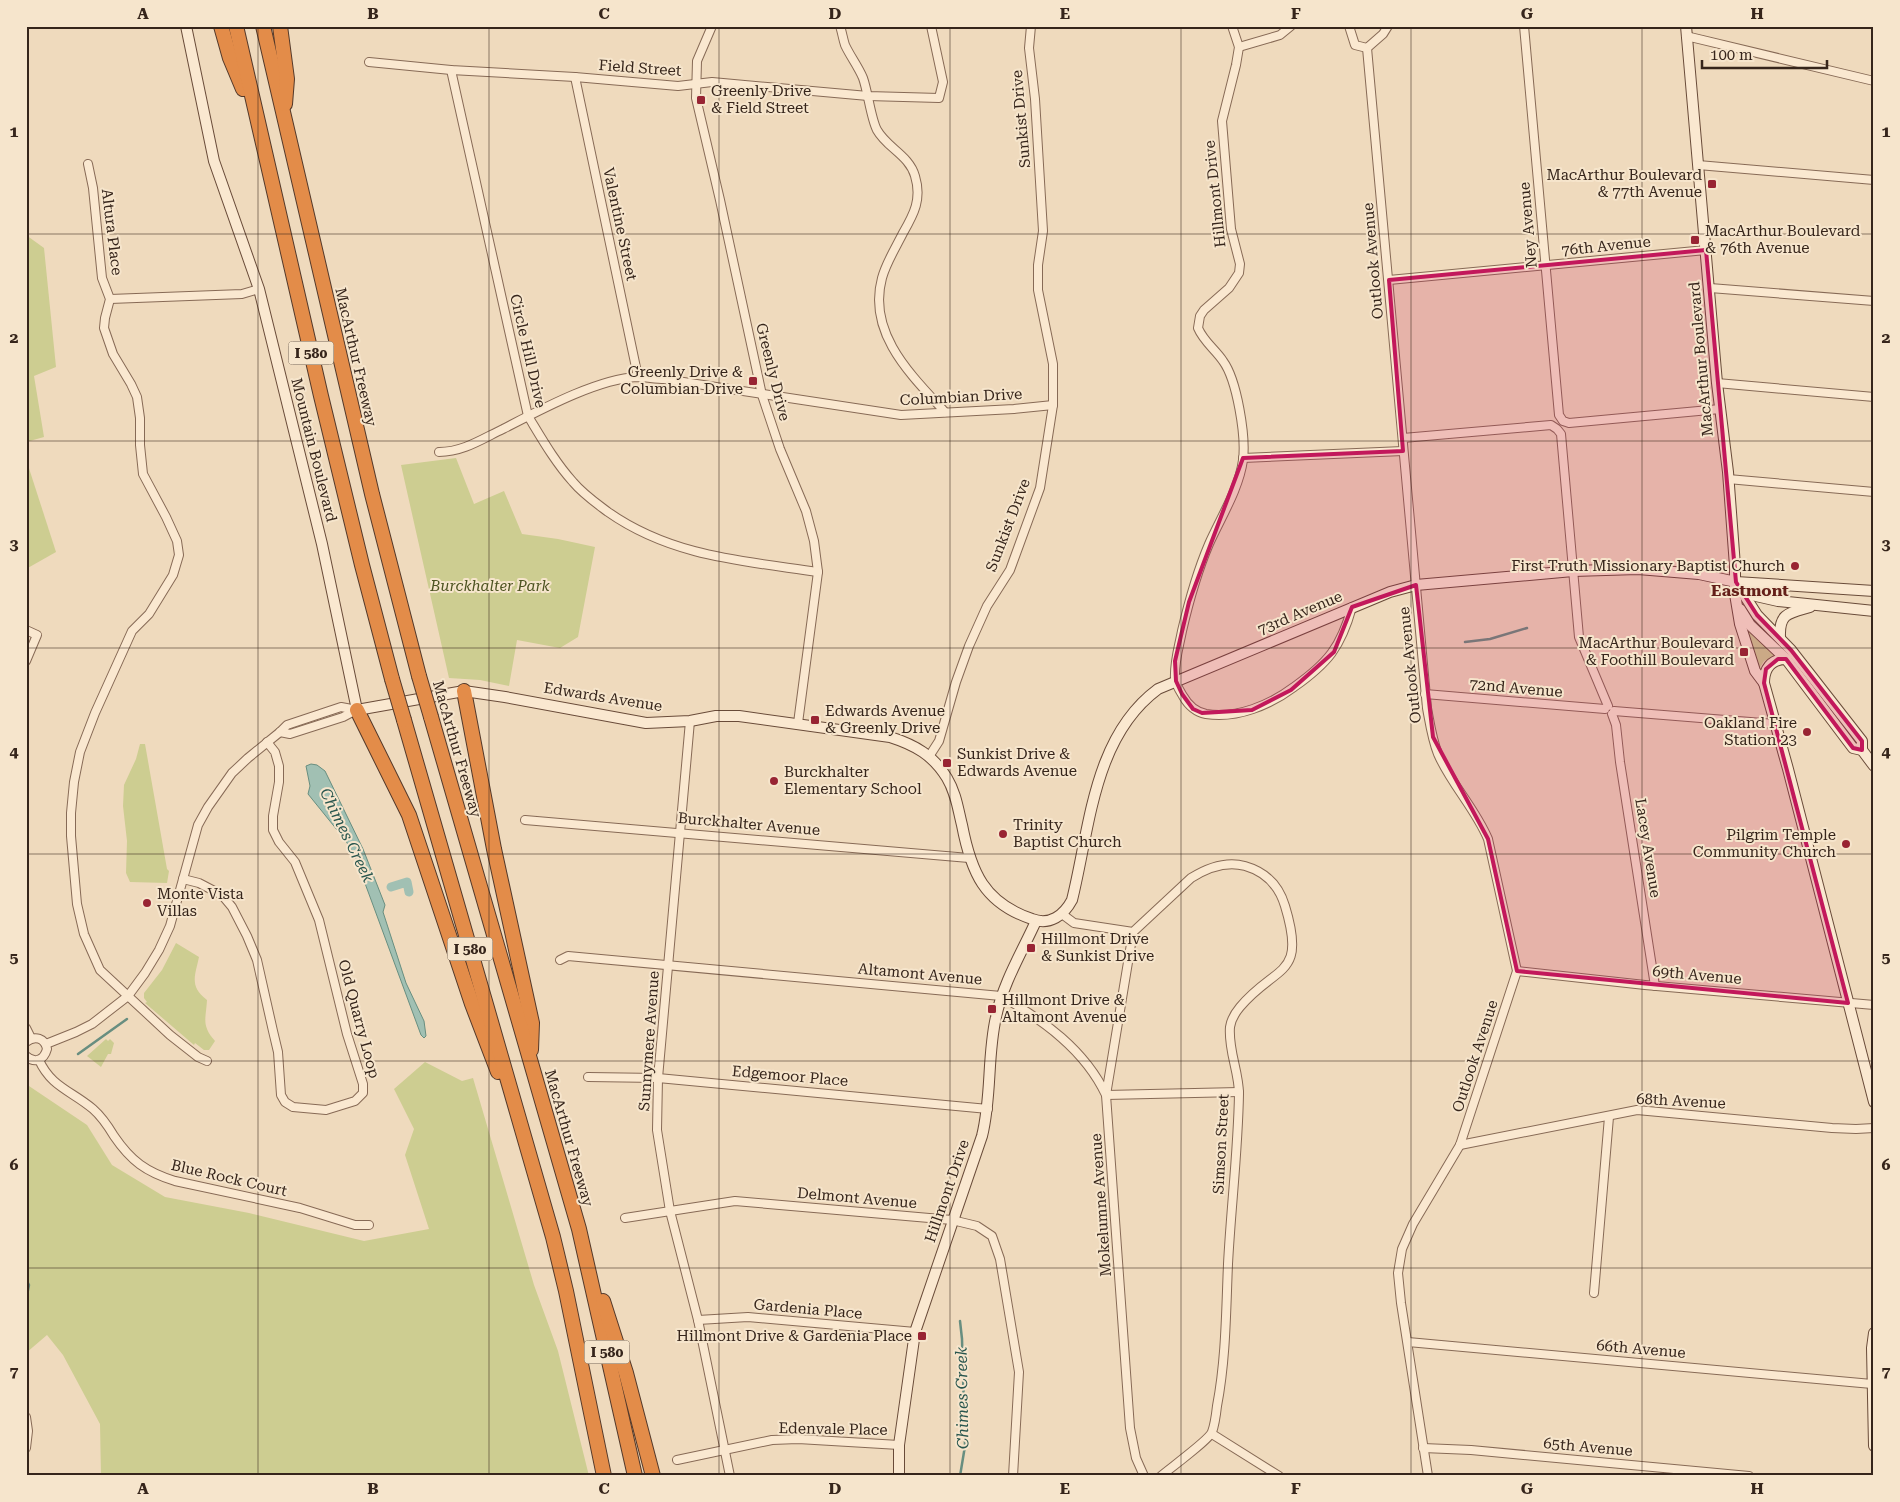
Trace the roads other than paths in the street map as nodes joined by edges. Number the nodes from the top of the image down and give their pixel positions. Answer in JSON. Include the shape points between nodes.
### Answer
{"nodes":[{"id":1,"x":186,"y":26,"type":"edge"},
{"id":2,"x":222,"y":26,"type":"edge"},
{"id":3,"x":236,"y":26,"type":"edge"},
{"id":4,"x":263,"y":26,"type":"edge"},
{"id":5,"x":280,"y":26,"type":"edge"},
{"id":6,"x":712,"y":26,"type":"edge"},
{"id":7,"x":840,"y":26,"type":"edge"},
{"id":8,"x":931,"y":26,"type":"edge"},
{"id":9,"x":1031,"y":26,"type":"edge"},
{"id":10,"x":1232,"y":26,"type":"edge"},
{"id":11,"x":1291,"y":26,"type":"edge"},
{"id":12,"x":1349,"y":26,"type":"edge"},
{"id":13,"x":1388,"y":26,"type":"edge"},
{"id":14,"x":1524,"y":26,"type":"edge"},
{"id":15,"x":1686,"y":31,"type":"edge"},
{"id":16,"x":1239,"y":47,"type":"junction"},
{"id":17,"x":1367,"y":48,"type":"junction"},
{"id":18,"x":369,"y":62,"type":"dead end"},
{"id":19,"x":451,"y":70,"type":"junction"},
{"id":20,"x":575,"y":77,"type":"junction"},
{"id":21,"x":1874,"y":81,"type":"edge"},
{"id":22,"x":695,"y":84,"type":"junction"},
{"id":23,"x":868,"y":96,"type":"junction"},
{"id":24,"x":284,"y":117,"type":"junction"},
{"id":25,"x":257,"y":123,"type":"junction"},
{"id":26,"x":88,"y":164,"type":"dead end"},
{"id":27,"x":1698,"y":165,"type":"junction"},
{"id":28,"x":1874,"y":180,"type":"edge"},
{"id":29,"x":1706,"y":250,"type":"junction"},
{"id":30,"x":1546,"y":266,"type":"junction"},
{"id":31,"x":1389,"y":280,"type":"junction"},
{"id":32,"x":1710,"y":288,"type":"junction"},
{"id":33,"x":259,"y":289,"type":"junction"},
{"id":34,"x":110,"y":299,"type":"junction"},
{"id":35,"x":1874,"y":302,"type":"edge"},
{"id":36,"x":638,"y":377,"type":"junction"},
{"id":37,"x":1717,"y":383,"type":"junction"},
{"id":38,"x":762,"y":395,"type":"junction"},
{"id":39,"x":1874,"y":397,"type":"edge"},
{"id":40,"x":1053,"y":405,"type":"junction"},
{"id":41,"x":1720,"y":409,"type":"junction"},
{"id":42,"x":945,"y":412,"type":"junction"},
{"id":43,"x":528,"y":416,"type":"junction"},
{"id":44,"x":1403,"y":438,"type":"junction"},
{"id":45,"x":1403,"y":451,"type":"junction"},
{"id":46,"x":440,"y":452,"type":"dead end"},
{"id":47,"x":1243,"y":458,"type":"junction"},
{"id":48,"x":1728,"y":479,"type":"junction"},
{"id":49,"x":1874,"y":492,"type":"edge"},
{"id":50,"x":1573,"y":571,"type":"junction"},
{"id":51,"x":818,"y":572,"type":"junction"},
{"id":52,"x":1736,"y":582,"type":"junction"},
{"id":53,"x":1416,"y":585,"type":"junction"},
{"id":54,"x":1874,"y":591,"type":"edge"},
{"id":55,"x":1816,"y":605,"type":"junction"},
{"id":56,"x":1738,"y":606,"type":"junction"},
{"id":57,"x":1352,"y":607,"type":"junction"},
{"id":58,"x":1874,"y":611,"type":"edge"},
{"id":59,"x":26,"y":630,"type":"edge"},
{"id":60,"x":1780,"y":637,"type":"junction"},
{"id":61,"x":1786,"y":659,"type":"junction"},
{"id":62,"x":26,"y":661,"type":"edge"},
{"id":63,"x":1176,"y":681,"type":"junction"},
{"id":64,"x":1764,"y":683,"type":"junction"},
{"id":65,"x":464,"y":691,"type":"junction"},
{"id":66,"x":1425,"y":694,"type":"junction"},
{"id":67,"x":357,"y":710,"type":"junction"},
{"id":68,"x":1610,"y":710,"type":"junction"},
{"id":69,"x":690,"y":721,"type":"junction"},
{"id":70,"x":798,"y":724,"type":"junction"},
{"id":71,"x":1775,"y":724,"type":"junction"},
{"id":72,"x":267,"y":742,"type":"junction"},
{"id":73,"x":1862,"y":750,"type":"junction"},
{"id":74,"x":930,"y":756,"type":"junction"},
{"id":75,"x":1874,"y":766,"type":"edge"},
{"id":76,"x":525,"y":820,"type":"dead end"},
{"id":77,"x":680,"y":832,"type":"junction"},
{"id":78,"x":970,"y":858,"type":"junction"},
{"id":79,"x":183,"y":879,"type":"junction"},
{"id":80,"x":1062,"y":914,"type":"junction"},
{"id":81,"x":1036,"y":921,"type":"junction"},
{"id":82,"x":1133,"y":932,"type":"junction"},
{"id":83,"x":560,"y":960,"type":"dead end"},
{"id":84,"x":669,"y":965,"type":"junction"},
{"id":85,"x":1517,"y":971,"type":"junction"},
{"id":86,"x":1655,"y":986,"type":"junction"},
{"id":87,"x":128,"y":996,"type":"junction"},
{"id":88,"x":1001,"y":996,"type":"junction"},
{"id":89,"x":1848,"y":1003,"type":"junction"},
{"id":90,"x":1874,"y":1005,"type":"edge"},
{"id":91,"x":26,"y":1028,"type":"edge"},
{"id":92,"x":28,"y":1040,"type":"edge"},
{"id":93,"x":46,"y":1044,"type":"junction"},
{"id":94,"x":26,"y":1056,"type":"edge"},
{"id":95,"x":40,"y":1060,"type":"junction"},
{"id":96,"x":207,"y":1061,"type":"dead end"},
{"id":97,"x":531,"y":1064,"type":"junction"},
{"id":98,"x":588,"y":1077,"type":"dead end"},
{"id":99,"x":658,"y":1078,"type":"junction"},
{"id":100,"x":1239,"y":1092,"type":"junction"},
{"id":101,"x":1106,"y":1095,"type":"junction"},
{"id":102,"x":1874,"y":1102,"type":"edge"},
{"id":103,"x":988,"y":1109,"type":"junction"},
{"id":104,"x":1609,"y":1116,"type":"junction"},
{"id":105,"x":1874,"y":1128,"type":"edge"},
{"id":106,"x":1460,"y":1145,"type":"junction"},
{"id":107,"x":537,"y":1177,"type":"junction"},
{"id":108,"x":670,"y":1211,"type":"junction"},
{"id":109,"x":625,"y":1218,"type":"dead end"},
{"id":110,"x":952,"y":1220,"type":"junction"},
{"id":111,"x":369,"y":1225,"type":"dead end"},
{"id":112,"x":579,"y":1229,"type":"junction"},
{"id":113,"x":1594,"y":1293,"type":"dead end"},
{"id":114,"x":698,"y":1320,"type":"junction"},
{"id":115,"x":915,"y":1332,"type":"junction"},
{"id":116,"x":1874,"y":1333,"type":"edge"},
{"id":117,"x":1408,"y":1342,"type":"junction"},
{"id":118,"x":1872,"y":1384,"type":"junction"},
{"id":119,"x":26,"y":1417,"type":"edge"},
{"id":120,"x":1212,"y":1434,"type":"junction"},
{"id":121,"x":899,"y":1444,"type":"junction"},
{"id":122,"x":1874,"y":1446,"type":"edge"},
{"id":123,"x":26,"y":1448,"type":"edge"},
{"id":124,"x":1424,"y":1448,"type":"junction"},
{"id":125,"x":725,"y":1451,"type":"junction"},
{"id":126,"x":677,"y":1460,"type":"dead end"},
{"id":127,"x":604,"y":1476,"type":"edge"},
{"id":128,"x":635,"y":1476,"type":"edge"},
{"id":129,"x":653,"y":1476,"type":"edge"},
{"id":130,"x":730,"y":1476,"type":"edge"},
{"id":131,"x":899,"y":1476,"type":"edge"},
{"id":132,"x":1013,"y":1476,"type":"edge"},
{"id":133,"x":1144,"y":1476,"type":"edge"},
{"id":134,"x":1161,"y":1476,"type":"edge"},
{"id":135,"x":1279,"y":1476,"type":"edge"},
{"id":136,"x":1428,"y":1476,"type":"edge"},
{"id":137,"x":1749,"y":1476,"type":"edge"}],
"edges":[{"from":1,"to":33,"type":"main road","name":"Mountain Boulevard","via":[[214,161]]},
{"from":2,"to":25,"type":"highway","via":[[237,76]]},
{"from":3,"to":25,"type":"highway","number":"I 580"},
{"from":4,"to":24,"type":"highway","name":"MacArthur Freeway","number":"I 580"},
{"from":5,"to":24,"type":"highway","via":[[287,79]]},
{"from":6,"to":22,"type":"street","name":"Greenly Drive","via":[[697,61]]},
{"from":7,"to":23,"type":"street"},
{"from":8,"to":23,"type":"street","name":"Field Street","via":[[943,82],[939,98]]},
{"from":9,"to":40,"type":"street","name":"Sunkist Drive","via":[[1029,48],[1043,231],[1038,290],[1053,364]]},
{"from":10,"to":16,"type":"street","name":"Hillmont Drive"},
{"from":11,"to":16,"type":"street","via":[[1280,35]]},
{"from":12,"to":17,"type":"street","via":[[1355,45]]},
{"from":13,"to":17,"type":"street"},
{"from":14,"to":30,"type":"street","name":"Ney Avenue"},
{"from":15,"to":21,"type":"street"},
{"from":15,"to":27,"type":"main road","name":"MacArthur Boulevard"},
{"from":16,"to":47,"type":"street","name":"Hillmont Drive","via":[[1222,121],[1231,229],[1240,264],[1239,274],[1229,288],[1204,310],[1198,328],[1223,361],[1233,382],[1241,417]]},
{"from":17,"to":31,"type":"street","name":"Outlook Avenue"},
{"from":18,"to":19,"type":"street","name":"Field Street"},
{"from":19,"to":20,"type":"street","name":"Field Street"},
{"from":19,"to":43,"type":"street","name":"Circle Hill Drive"},
{"from":20,"to":22,"type":"street","name":"Field Street","via":[[678,86]]},
{"from":20,"to":36,"type":"street","name":"Valentine Street"},
{"from":22,"to":23,"type":"street","name":"Field Street","via":[[712,82]]},
{"from":22,"to":38,"type":"street","name":"Greenly Drive"},
{"from":23,"to":42,"type":"street","via":[[876,129],[908,162],[918,191],[916,210],[882,277],[878,300],[881,323],[891,347],[904,366]]},
{"from":24,"to":97,"type":"highway","name":"MacArthur Freeway","number":"I 580","bridge":true,"via":[[370,485],[419,676]]},
{"from":25,"to":107,"type":"highway","number":"I 580","bridge":true,"via":[[392,679]]},
{"from":26,"to":34,"type":"street","name":"Altura Place","via":[[102,278]]},
{"from":27,"to":28,"type":"street"},
{"from":27,"to":29,"type":"main road","name":"MacArthur Boulevard"},
{"from":29,"to":30,"type":"street","name":"76th Avenue"},
{"from":29,"to":32,"type":"main road","name":"MacArthur Boulevard"},
{"from":30,"to":31,"type":"street","name":"76th Avenue"},
{"from":30,"to":41,"type":"street","name":"Ney Avenue","via":[[1559,415],[1563,420]]},
{"from":31,"to":44,"type":"street","name":"Outlook Avenue"},
{"from":32,"to":35,"type":"street"},
{"from":32,"to":37,"type":"main road","name":"MacArthur Boulevard"},
{"from":33,"to":34,"type":"street","via":[[242,294]]},
{"from":33,"to":67,"type":"main road","name":"Mountain Boulevard","via":[[322,544]]},
{"from":34,"to":87,"type":"street","name":"Altura Place","via":[[104,328],[113,354],[137,398],[143,474],[166,516],[177,541],[179,555],[172,575],[150,614],[132,631],[80,752],[74,782],[71,813],[74,876],[84,934],[100,970]]},
{"from":36,"to":38,"type":"street","name":"Columbian Drive"},
{"from":36,"to":43,"type":"street","name":"Columbian Drive","via":[[594,387]]},
{"from":37,"to":39,"type":"street"},
{"from":37,"to":41,"type":"main road","name":"MacArthur Boulevard"},
{"from":38,"to":42,"type":"street","name":"Columbian Drive","via":[[901,415]]},
{"from":38,"to":51,"type":"street","name":"Greenly Drive","via":[[780,450],[806,511]]},
{"from":40,"to":42,"type":"street","name":"Columbian Drive"},
{"from":40,"to":74,"type":"street","name":"Sunkist Drive","via":[[1040,488],[1010,570],[986,606],[969,646],[939,741]]},
{"from":41,"to":48,"type":"main road","name":"MacArthur Boulevard"},
{"from":43,"to":46,"type":"street","name":"Columbian Drive","via":[[461,450]]},
{"from":43,"to":51,"type":"street","name":"Circle Hill Drive","via":[[574,483],[600,506],[635,529],[694,552]]},
{"from":44,"to":45,"type":"street","name":"Outlook Avenue"},
{"from":44,"to":50,"type":"street","via":[[1551,425],[1557,429],[1561,434]]},
{"from":45,"to":47,"type":"street"},
{"from":45,"to":53,"type":"street","name":"Outlook Avenue"},
{"from":47,"to":63,"type":"street","name":"Hillmont Drive","via":[[1189,602],[1175,661]]},
{"from":48,"to":49,"type":"street"},
{"from":48,"to":52,"type":"main road","name":"MacArthur Boulevard"},
{"from":50,"to":52,"type":"main road","name":"73rd Avenue","via":[[1638,569],[1699,574]]},
{"from":50,"to":53,"type":"main road","name":"73rd Avenue"},
{"from":50,"to":68,"type":"street","via":[[1579,637]]},
{"from":51,"to":70,"type":"street","name":"Greenly Drive"},
{"from":52,"to":54,"type":"main road","name":"73rd Avenue"},
{"from":52,"to":55,"type":"main road","name":"73rd Avenue","via":[[1756,596]]},
{"from":52,"to":56,"type":"main road","name":"MacArthur Boulevard"},
{"from":52,"to":60,"type":"main road","via":[[1757,615]]},
{"from":53,"to":57,"type":"main road","name":"73rd Avenue"},
{"from":53,"to":66,"type":"street","name":"Outlook Avenue"},
{"from":55,"to":58,"type":"main road","name":"73rd Avenue"},
{"from":55,"to":60,"type":"main road","via":[[1785,616],[1780,624]]},
{"from":56,"to":61,"type":"main road","via":[[1750,624]]},
{"from":56,"to":64,"type":"main road","name":"MacArthur Boulevard","via":[[1740,624],[1755,671]]},
{"from":57,"to":63,"type":"main road","name":"73rd Avenue"},
{"from":57,"to":63,"type":"street","via":[[1348,622],[1327,661],[1291,690],[1252,710],[1216,715],[1202,713],[1186,701]]},
{"from":59,"to":62,"type":"street","via":[[37,635]]},
{"from":60,"to":73,"type":"main road","via":[[1862,740]]},
{"from":61,"to":64,"type":"main road","via":[[1770,664],[1764,674]]},
{"from":61,"to":73,"type":"main road","via":[[1853,748]]},
{"from":63,"to":80,"type":"main road","name":"73rd Avenue","via":[[1144,699],[1116,738],[1097,786],[1072,900]]},
{"from":64,"to":71,"type":"main road","name":"MacArthur Boulevard"},
{"from":65,"to":67,"type":"main road","name":"Edwards Avenue"},
{"from":65,"to":69,"type":"main road","name":"Edwards Avenue","via":[[646,722]]},
{"from":65,"to":97,"type":"highway","via":[[532,1023]]},
{"from":66,"to":68,"type":"street","name":"72nd Avenue"},
{"from":66,"to":85,"type":"street","name":"Outlook Avenue","via":[[1432,736],[1439,754],[1488,839]]},
{"from":67,"to":72,"type":"street","via":[[290,734],[280,732]]},
{"from":67,"to":107,"type":"highway","via":[[412,823],[472,1004]]},
{"from":68,"to":71,"type":"street","name":"72nd Avenue"},
{"from":68,"to":86,"type":"street","name":"Lacey Avenue","via":[[1616,725]]},
{"from":69,"to":70,"type":"main road","name":"Edwards Avenue","via":[[739,716]]},
{"from":69,"to":77,"type":"street","name":"Sunnymere Avenue"},
{"from":70,"to":74,"type":"main road","name":"Edwards Avenue","via":[[890,737],[908,742]]},
{"from":71,"to":89,"type":"main road","name":"MacArthur Boulevard"},
{"from":72,"to":79,"type":"street","via":[[232,773],[208,807],[198,825]]},
{"from":72,"to":79,"type":"street","name":"Old Quarry Loop","via":[[275,752],[279,766],[273,830],[295,862],[319,920],[363,1084],[364,1093],[355,1101],[326,1110],[285,1102],[281,1095],[278,1052],[257,960],[232,907],[222,895]]},
{"from":73,"to":75,"type":"main road"},
{"from":74,"to":78,"type":"main road","via":[[948,779],[956,796]]},
{"from":76,"to":77,"type":"street","name":"Burckhalter Avenue"},
{"from":77,"to":78,"type":"street","name":"Burckhalter Avenue"},
{"from":77,"to":84,"type":"street","name":"Sunnymere Avenue"},
{"from":78,"to":81,"type":"main road","via":[[976,874],[999,904]]},
{"from":79,"to":87,"type":"street","via":[[170,926],[159,950]]},
{"from":80,"to":81,"type":"main road","via":[[1044,922]]},
{"from":80,"to":82,"type":"street","via":[[1074,923]]},
{"from":81,"to":88,"type":"main road","name":"Hillmont Drive"},
{"from":82,"to":100,"type":"street","name":"Simson Street","via":[[1192,878],[1216,867],[1240,865],[1252,868],[1272,881],[1282,895],[1289,919],[1292,956],[1281,972],[1247,999],[1230,1025],[1229,1037]]},
{"from":82,"to":101,"type":"street","name":"Mokelumne Avenue"},
{"from":83,"to":84,"type":"street","name":"Altamont Avenue","via":[[568,956]]},
{"from":84,"to":88,"type":"street","name":"Altamont Avenue"},
{"from":84,"to":99,"type":"street","name":"Sunnymere Avenue"},
{"from":85,"to":86,"type":"street","name":"69th Avenue"},
{"from":85,"to":106,"type":"street","name":"Outlook Avenue"},
{"from":86,"to":89,"type":"street","name":"69th Avenue"},
{"from":87,"to":93,"type":"street","via":[[92,1024]]},
{"from":87,"to":96,"type":"street","via":[[170,1035]]},
{"from":88,"to":101,"type":"street","name":"Altamont Avenue","via":[[1056,1032],[1092,1069]]},
{"from":88,"to":103,"type":"main road","name":"Hillmont Drive","via":[[992,1038]]},
{"from":89,"to":90,"type":"street","name":"69th Avenue"},
{"from":89,"to":102,"type":"main road","name":"MacArthur Boulevard"},
{"from":91,"to":92,"type":"street"},
{"from":92,"to":93,"type":"street","via":[[38,1038]]},
{"from":93,"to":95,"type":"street","via":[[46,1052]]},
{"from":94,"to":95,"type":"street"},
{"from":95,"to":111,"type":"street","name":"Blue Rock Court","via":[[54,1082],[92,1108],[130,1157],[156,1175],[300,1208],[355,1225]]},
{"from":97,"to":112,"type":"highway","name":"MacArthur Freeway","number":"I 580"},
{"from":98,"to":99,"type":"street","name":"Edgemoor Place"},
{"from":99,"to":103,"type":"street","name":"Edgemoor Place"},
{"from":99,"to":108,"type":"street","name":"Sunnymere Avenue","via":[[657,1130]]},
{"from":100,"to":101,"type":"street"},
{"from":100,"to":120,"type":"street","name":"Simson Street","via":[[1225,1350]]},
{"from":101,"to":133,"type":"street","name":"Mokelumne Avenue","via":[[1130,1428],[1136,1458]]},
{"from":103,"to":110,"type":"main road","name":"Hillmont Drive","via":[[978,1152]]},
{"from":104,"to":105,"type":"street","name":"68th Avenue","via":[[1637,1110],[1856,1130]]},
{"from":104,"to":106,"type":"street","name":"68th Avenue"},
{"from":104,"to":113,"type":"street"},
{"from":106,"to":117,"type":"street","name":"Outlook Avenue","via":[[1413,1224],[1402,1249],[1398,1272]]},
{"from":107,"to":127,"type":"highway","number":"I 580","via":[[566,1291]]},
{"from":108,"to":109,"type":"street","name":"Delmont Avenue"},
{"from":108,"to":110,"type":"street","name":"Delmont Avenue","via":[[736,1202]]},
{"from":108,"to":114,"type":"street","name":"Sunnymere Avenue"},
{"from":110,"to":115,"type":"main road","name":"Hillmont Drive"},
{"from":110,"to":132,"type":"street","name":"Delmont Avenue","via":[[977,1226],[992,1236],[1000,1259],[1019,1372]]},
{"from":112,"to":128,"type":"highway","name":"MacArthur Freeway","number":"I 580"},
{"from":112,"to":129,"type":"highway","via":[[618,1345]]},
{"from":114,"to":115,"type":"street","name":"Gardenia Place","via":[[748,1317]]},
{"from":114,"to":125,"type":"street","name":"Sunnymere Avenue"},
{"from":115,"to":121,"type":"main road","name":"Hillmont Drive"},
{"from":116,"to":118,"type":"main road"},
{"from":117,"to":118,"type":"street","name":"66th Avenue"},
{"from":117,"to":124,"type":"street","name":"Outlook Avenue"},
{"from":118,"to":122,"type":"main road"},
{"from":119,"to":123,"type":"street"},
{"from":120,"to":134,"type":"street"},
{"from":120,"to":135,"type":"street"},
{"from":121,"to":125,"type":"street","name":"Edenvale Place","via":[[798,1438],[772,1440]]},
{"from":121,"to":131,"type":"main road","name":"Hillmont Drive"},
{"from":124,"to":136,"type":"street","name":"Outlook Avenue"},
{"from":124,"to":137,"type":"street","name":"65th Avenue"},
{"from":125,"to":126,"type":"street","name":"Edenvale Place"},
{"from":125,"to":130,"type":"street","name":"Sunnymere Avenue"}]}
